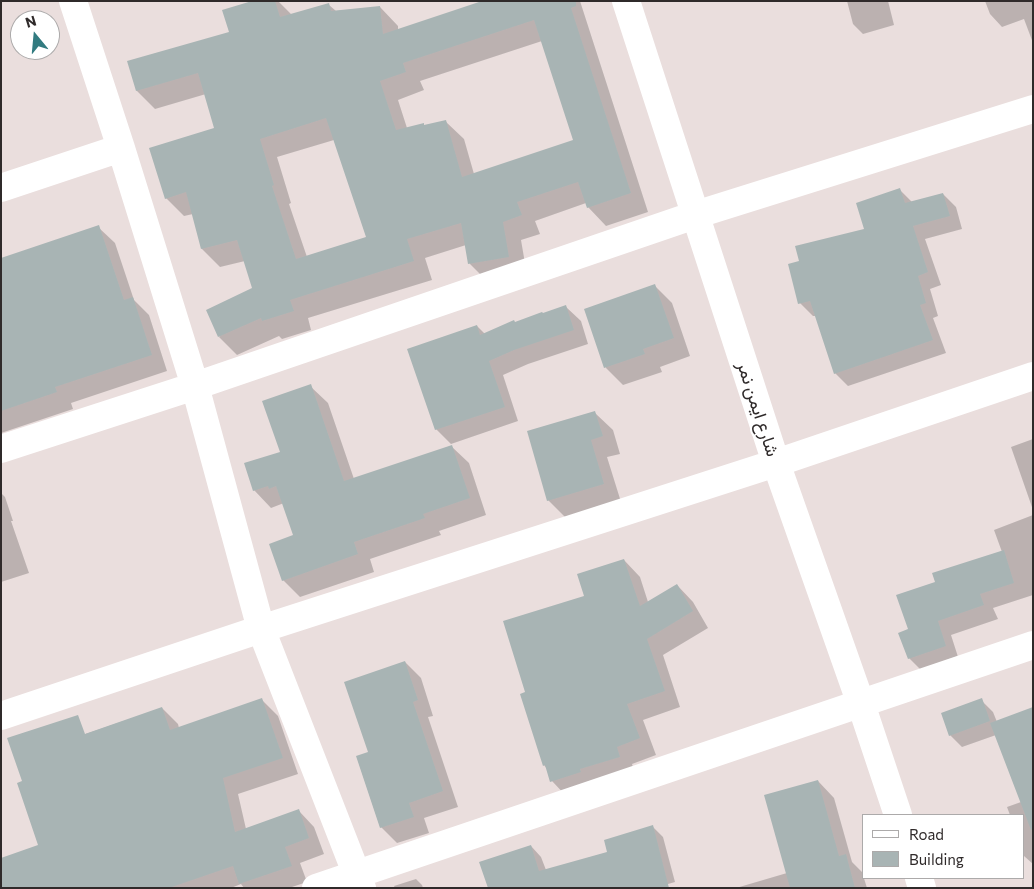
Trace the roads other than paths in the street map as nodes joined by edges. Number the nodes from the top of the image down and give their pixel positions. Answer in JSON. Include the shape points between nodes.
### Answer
{"nodes":[{"id":1,"x":73,"y":1,"type":"edge"},
{"id":2,"x":626,"y":1,"type":"edge"},
{"id":3,"x":1033,"y":109,"type":"edge"},
{"id":4,"x":121,"y":148,"type":"junction"},
{"id":5,"x":1,"y":188,"type":"edge"},
{"id":6,"x":695,"y":215,"type":"junction"},
{"id":7,"x":1033,"y":376,"type":"edge"},
{"id":8,"x":195,"y":386,"type":"junction"},
{"id":9,"x":1,"y":449,"type":"edge"},
{"id":10,"x":776,"y":463,"type":"junction"},
{"id":11,"x":261,"y":628,"type":"junction"},
{"id":12,"x":1033,"y":645,"type":"edge"},
{"id":13,"x":861,"y":704,"type":"junction"},
{"id":14,"x":1,"y":716,"type":"edge"},
{"id":15,"x":898,"y":814,"type":"edge"},
{"id":16,"x":359,"y":881,"type":"edge"},
{"id":17,"x":316,"y":888,"type":"edge"}],
"edges":[{"from":1,"to":4,"type":"street"},
{"from":2,"to":6,"type":"street","name":"شارع ايمن نمر"},
{"from":3,"to":6,"type":"street"},
{"from":4,"to":5,"type":"street"},
{"from":4,"to":8,"type":"street"},
{"from":6,"to":8,"type":"street"},
{"from":6,"to":10,"type":"street","name":"شارع ايمن نمر"},
{"from":7,"to":10,"type":"street"},
{"from":8,"to":9,"type":"street"},
{"from":8,"to":11,"type":"street"},
{"from":10,"to":11,"type":"street"},
{"from":10,"to":13,"type":"street","name":"شارع ايمن نمر"},
{"from":11,"to":14,"type":"street"},
{"from":11,"to":16,"type":"street"},
{"from":12,"to":13,"type":"street"},
{"from":13,"to":15,"type":"street","name":"شارع ايمن نمر"},
{"from":13,"to":16,"type":"street"},
{"from":16,"to":17,"type":"street"}]}
